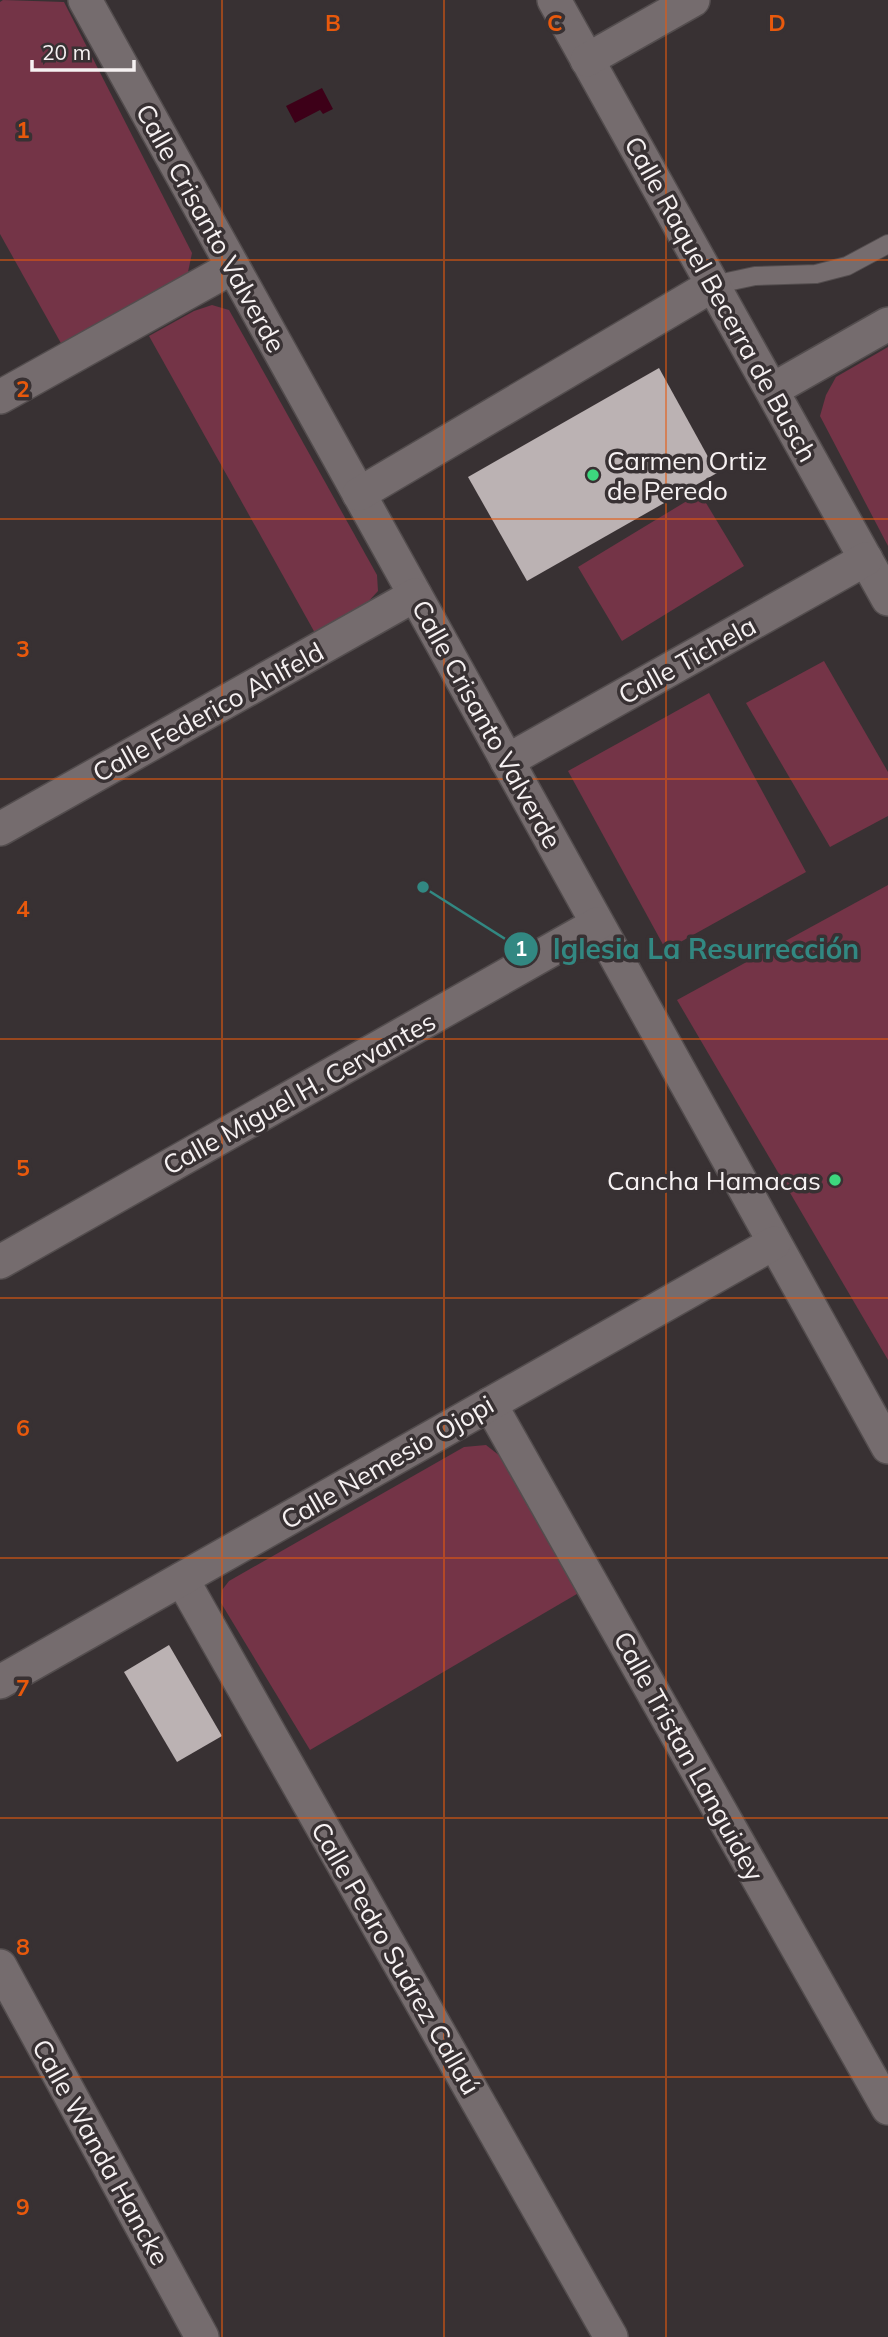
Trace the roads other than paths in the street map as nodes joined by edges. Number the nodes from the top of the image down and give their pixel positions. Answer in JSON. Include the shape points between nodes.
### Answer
{"nodes":[{"id":1,"x":85,"y":0,"type":"edge"},
{"id":2,"x":554,"y":0,"type":"edge"},
{"id":3,"x":693,"y":0,"type":"edge"},
{"id":4,"x":587,"y":60,"type":"junction"},
{"id":5,"x":888,"y":244,"type":"edge"},
{"id":6,"x":233,"y":267,"type":"junction"},
{"id":7,"x":713,"y":285,"type":"junction"},
{"id":8,"x":888,"y":324,"type":"edge"},
{"id":9,"x":772,"y":390,"type":"junction"},
{"id":10,"x":0,"y":397,"type":"edge"},
{"id":11,"x":359,"y":494,"type":"junction"},
{"id":12,"x":866,"y":559,"type":"junction"},
{"id":13,"x":415,"y":595,"type":"junction"},
{"id":14,"x":888,"y":599,"type":"edge"},
{"id":15,"x":508,"y":761,"type":"junction"},
{"id":16,"x":0,"y":829,"type":"edge"},
{"id":17,"x":597,"y":924,"type":"junction"},
{"id":18,"x":775,"y":1242,"type":"junction"},
{"id":19,"x":0,"y":1262,"type":"edge"},
{"id":20,"x":490,"y":1404,"type":"junction"},
{"id":21,"x":888,"y":1447,"type":"edge"},
{"id":22,"x":182,"y":1579,"type":"junction"},
{"id":23,"x":0,"y":1682,"type":"edge"},
{"id":24,"x":0,"y":1966,"type":"edge"},
{"id":25,"x":888,"y":2108,"type":"edge"},
{"id":26,"x":202,"y":2337,"type":"edge"},
{"id":27,"x":611,"y":2337,"type":"edge"}],
"edges":[{"from":1,"to":6,"type":"street","name":"Calle Crisanto Valverde"},
{"from":2,"to":4,"type":"street","name":"Calle Raquel Becerra de Busch"},
{"from":3,"to":4,"type":"street"},
{"from":4,"to":7,"type":"street","name":"Calle Raquel Becerra de Busch"},
{"from":5,"to":7,"type":"lane","via":[[847,266],[816,274],[755,276]]},
{"from":6,"to":10,"type":"street"},
{"from":6,"to":11,"type":"street","name":"Calle Crisanto Valverde"},
{"from":7,"to":9,"type":"street","name":"Calle Raquel Becerra de Busch"},
{"from":7,"to":11,"type":"street"},
{"from":8,"to":9,"type":"street"},
{"from":9,"to":12,"type":"street","name":"Calle Raquel Becerra de Busch"},
{"from":11,"to":13,"type":"street","name":"Calle Crisanto Valverde"},
{"from":12,"to":14,"type":"street","name":"Calle Raquel Becerra de Busch"},
{"from":12,"to":15,"type":"street","name":"Calle Tichela"},
{"from":13,"to":15,"type":"street","name":"Calle Crisanto Valverde"},
{"from":13,"to":16,"type":"street","name":"Calle Federico Ahlfeld"},
{"from":15,"to":17,"type":"street","name":"Calle Crisanto Valverde"},
{"from":17,"to":18,"type":"street","name":"Calle Crisanto Valverde"},
{"from":17,"to":19,"type":"street","name":"Calle Miguel H. Cervantes"},
{"from":18,"to":20,"type":"street","name":"Calle Nemesio Ojopi"},
{"from":18,"to":21,"type":"street","name":"Calle Crisanto Valverde"},
{"from":20,"to":22,"type":"street","name":"Calle Nemesio Ojopi"},
{"from":20,"to":25,"type":"street","name":"Calle Tristan Languidey"},
{"from":22,"to":23,"type":"street","name":"Calle Nemesio Ojopi"},
{"from":22,"to":27,"type":"street","name":"Calle Pedro Suárez Callaú"},
{"from":24,"to":26,"type":"street","name":"Calle Wanda Hancke"}]}
